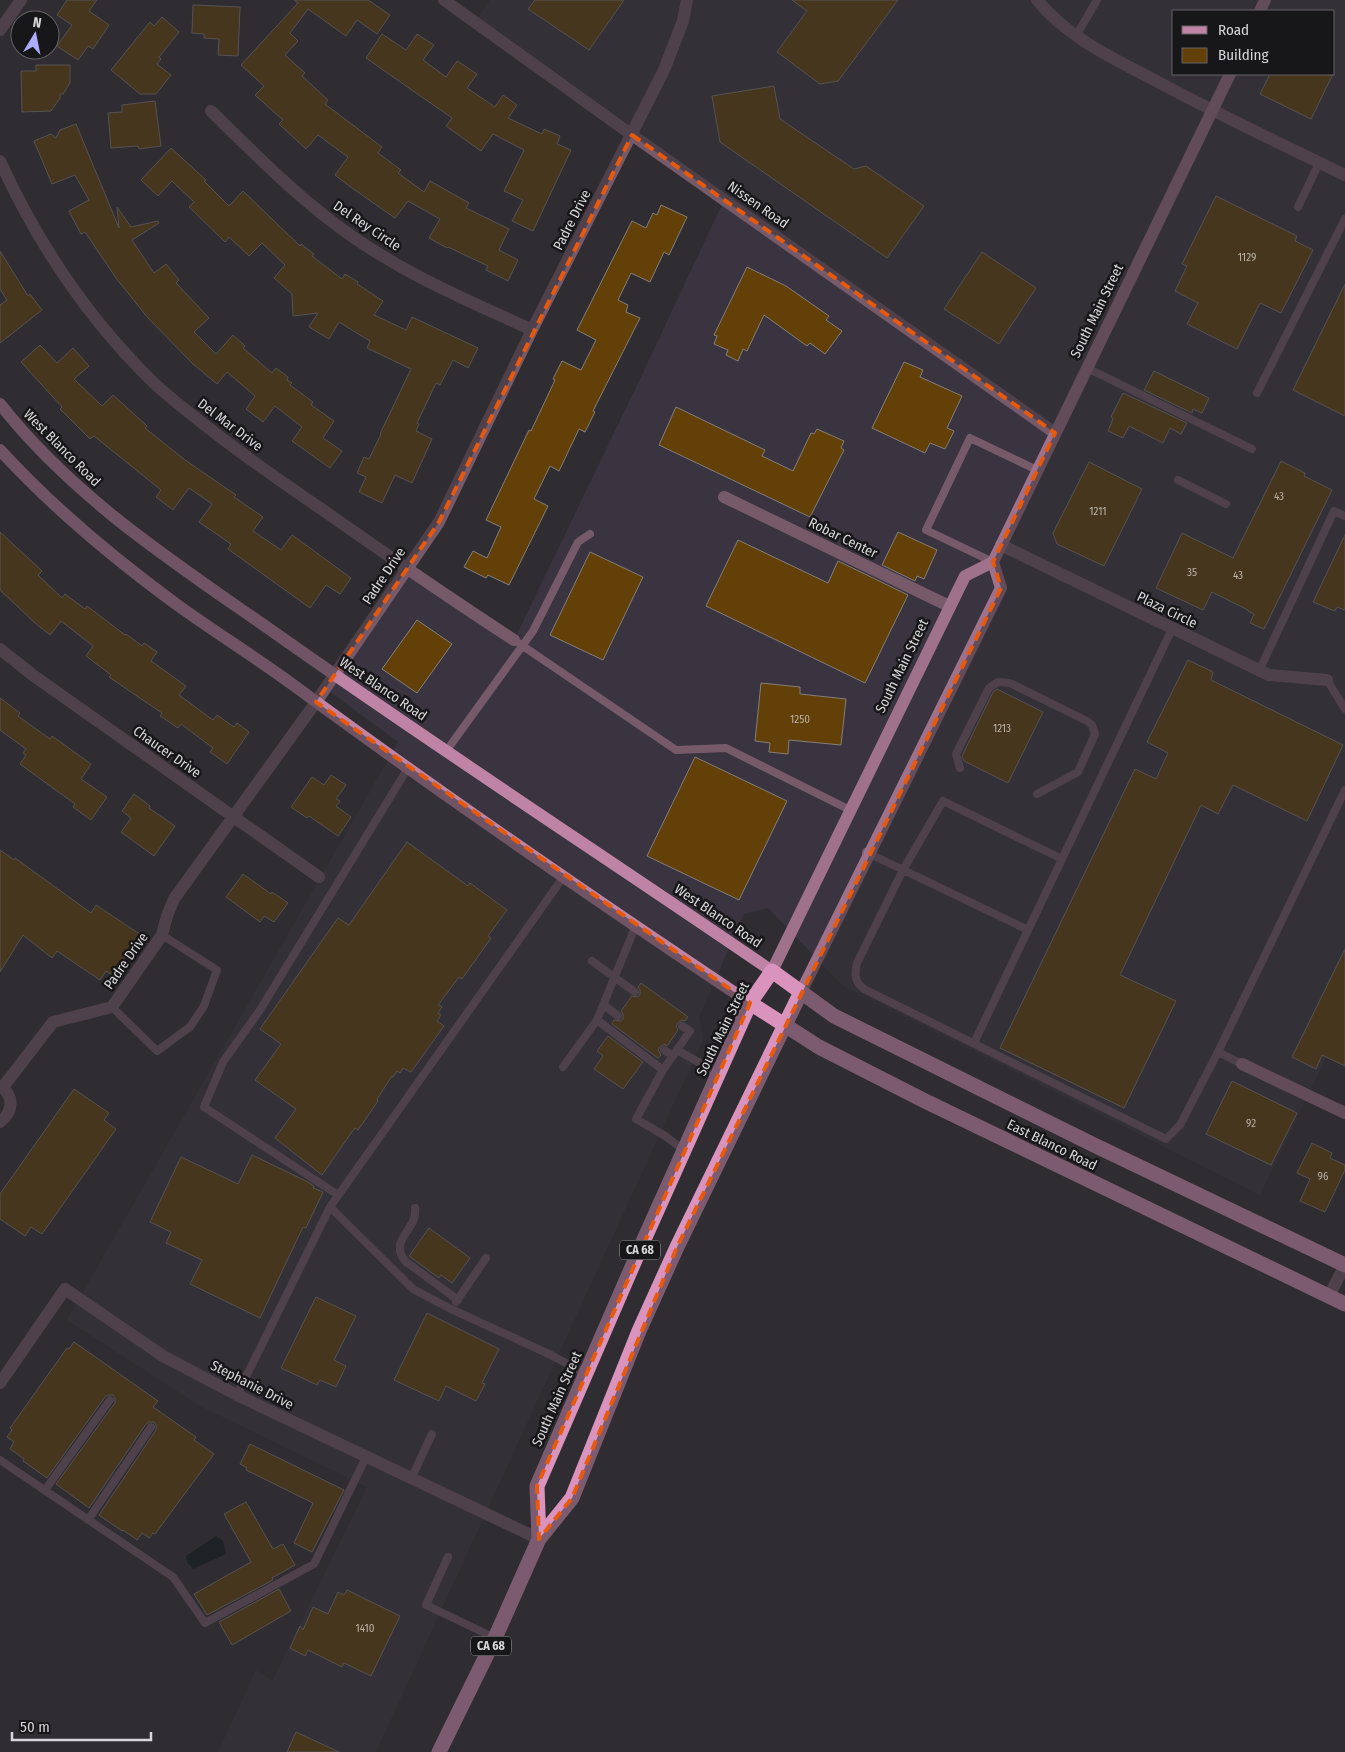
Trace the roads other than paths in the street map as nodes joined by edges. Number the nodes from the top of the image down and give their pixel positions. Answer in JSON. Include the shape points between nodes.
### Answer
{"nodes":[{"id":1,"x":21,"y":0,"type":"edge"},
{"id":2,"x":444,"y":0,"type":"edge"},
{"id":3,"x":687,"y":0,"type":"edge"},
{"id":4,"x":1037,"y":0,"type":"edge"},
{"id":5,"x":1097,"y":0,"type":"edge"},
{"id":6,"x":0,"y":30,"type":"edge"},
{"id":7,"x":1076,"y":36,"type":"junction"},
{"id":8,"x":1230,"y":75,"type":"edge"},
{"id":9,"x":1212,"y":110,"type":"junction"},
{"id":10,"x":211,"y":111,"type":"dead end"},
{"id":11,"x":632,"y":135,"type":"junction"},
{"id":12,"x":0,"y":162,"type":"edge"},
{"id":13,"x":1319,"y":163,"type":"junction"},
{"id":14,"x":1345,"y":175,"type":"edge"},
{"id":15,"x":1298,"y":207,"type":"dead end"},
{"id":16,"x":1345,"y":218,"type":"edge"},
{"id":17,"x":532,"y":330,"type":"junction"},
{"id":18,"x":1087,"y":368,"type":"junction"},
{"id":19,"x":1257,"y":393,"type":"dead end"},
{"id":20,"x":0,"y":404,"type":"edge"},
{"id":21,"x":1055,"y":434,"type":"junction"},
{"id":22,"x":1252,"y":449,"type":"dead end"},
{"id":23,"x":0,"y":450,"type":"edge"},
{"id":24,"x":1038,"y":470,"type":"junction"},
{"id":25,"x":1178,"y":480,"type":"dead end"},
{"id":26,"x":724,"y":497,"type":"dead end"},
{"id":27,"x":1226,"y":504,"type":"dead end"},
{"id":28,"x":1345,"y":516,"type":"edge"},
{"id":29,"x":590,"y":534,"type":"dead end"},
{"id":30,"x":1001,"y":545,"type":"junction"},
{"id":31,"x":993,"y":562,"type":"junction"},
{"id":32,"x":408,"y":569,"type":"junction"},
{"id":33,"x":949,"y":606,"type":"junction"},
{"id":34,"x":1172,"y":629,"type":"junction"},
{"id":35,"x":518,"y":643,"type":"junction"},
{"id":36,"x":0,"y":649,"type":"edge"},
{"id":37,"x":1259,"y":671,"type":"junction"},
{"id":38,"x":334,"y":675,"type":"junction"},
{"id":39,"x":1327,"y":680,"type":"joint"},
{"id":40,"x":316,"y":702,"type":"junction"},
{"id":41,"x":1345,"y":709,"type":"edge"},
{"id":42,"x":447,"y":750,"type":"junction"},
{"id":43,"x":408,"y":768,"type":"junction"},
{"id":44,"x":960,"y":768,"type":"dead end"},
{"id":45,"x":1345,"y":790,"type":"edge"},
{"id":46,"x":1037,"y":794,"type":"dead end"},
{"id":47,"x":850,"y":810,"type":"junction"},
{"id":48,"x":233,"y":816,"type":"junction"},
{"id":49,"x":867,"y":853,"type":"junction"},
{"id":50,"x":1062,"y":859,"type":"junction"},
{"id":51,"x":903,"y":870,"type":"junction"},
{"id":52,"x":564,"y":876,"type":"junction"},
{"id":53,"x":319,"y":877,"type":"dead end"},
{"id":54,"x":636,"y":925,"type":"junction"},
{"id":55,"x":1028,"y":930,"type":"junction"},
{"id":56,"x":162,"y":936,"type":"junction"},
{"id":57,"x":592,"y":961,"type":"dead end"},
{"id":58,"x":772,"y":971,"type":"junction"},
{"id":59,"x":614,"y":977,"type":"junction"},
{"id":60,"x":635,"y":992,"type":"dead end"},
{"id":61,"x":801,"y":992,"type":"junction"},
{"id":62,"x":750,"y":1003,"type":"junction"},
{"id":63,"x":604,"y":1004,"type":"junction"},
{"id":64,"x":112,"y":1007,"type":"junction"},
{"id":65,"x":618,"y":1016,"type":"dead end"},
{"id":66,"x":597,"y":1020,"type":"junction"},
{"id":67,"x":784,"y":1025,"type":"junction"},
{"id":68,"x":682,"y":1026,"type":"dead end"},
{"id":69,"x":974,"y":1043,"type":"junction"},
{"id":70,"x":664,"y":1050,"type":"dead end"},
{"id":71,"x":1218,"y":1052,"type":"junction"},
{"id":72,"x":675,"y":1053,"type":"junction"},
{"id":73,"x":1242,"y":1064,"type":"joint"},
{"id":74,"x":563,"y":1067,"type":"dead end"},
{"id":75,"x":662,"y":1070,"type":"junction"},
{"id":76,"x":717,"y":1076,"type":"junction"},
{"id":77,"x":1,"y":1086,"type":"edge"},
{"id":78,"x":1345,"y":1113,"type":"edge"},
{"id":79,"x":0,"y":1122,"type":"edge"},
{"id":80,"x":685,"y":1151,"type":"junction"},
{"id":81,"x":338,"y":1195,"type":"junction"},
{"id":82,"x":330,"y":1207,"type":"junction"},
{"id":83,"x":415,"y":1208,"type":"dead end"},
{"id":84,"x":486,"y":1258,"type":"dead end"},
{"id":85,"x":1345,"y":1265,"type":"edge"},
{"id":86,"x":1329,"y":1296,"type":"junction"},
{"id":87,"x":458,"y":1300,"type":"junction"},
{"id":88,"x":1345,"y":1304,"type":"edge"},
{"id":89,"x":451,"y":1309,"type":"junction"},
{"id":90,"x":586,"y":1374,"type":"junction"},
{"id":91,"x":0,"y":1383,"type":"edge"},
{"id":92,"x":237,"y":1395,"type":"junction"},
{"id":93,"x":110,"y":1400,"type":"dead end"},
{"id":94,"x":151,"y":1427,"type":"dead end"},
{"id":95,"x":432,"y":1434,"type":"dead end"},
{"id":96,"x":366,"y":1457,"type":"junction"},
{"id":97,"x":0,"y":1460,"type":"edge"},
{"id":98,"x":411,"y":1479,"type":"junction"},
{"id":99,"x":45,"y":1490,"type":"junction"},
{"id":100,"x":88,"y":1520,"type":"junction"},
{"id":101,"x":539,"y":1539,"type":"junction"},
{"id":102,"x":448,"y":1558,"type":"dead end"},
{"id":103,"x":495,"y":1638,"type":"junction"},
{"id":104,"x":439,"y":1752,"type":"edge"}],
"edges":[{"from":1,"to":6,"type":"street"},
{"from":2,"to":11,"type":"street","name":"Nissen Road"},
{"from":3,"to":11,"type":"street","name":"Padre Drive","via":[[664,70]]},
{"from":4,"to":7,"type":"street"},
{"from":5,"to":7,"type":"lane"},
{"from":7,"to":9,"type":"street"},
{"from":8,"to":9,"type":"main road","name":"South Main Street"},
{"from":9,"to":13,"type":"street"},
{"from":9,"to":18,"type":"main road","name":"South Main Street"},
{"from":10,"to":17,"type":"street","name":"Del Rey Circle","via":[[294,190],[356,239],[431,283]]},
{"from":11,"to":17,"type":"street","name":"Padre Drive"},
{"from":11,"to":21,"type":"street","name":"Nissen Road"},
{"from":12,"to":32,"type":"street","name":"Del Mar Drive","via":[[34,228],[75,293],[154,383],[240,452]]},
{"from":13,"to":14,"type":"street"},
{"from":13,"to":15,"type":"lane"},
{"from":16,"to":19,"type":"lane"},
{"from":17,"to":32,"type":"street","name":"Padre Drive","via":[[439,522]]},
{"from":18,"to":21,"type":"main road","name":"South Main Street"},
{"from":18,"to":22,"type":"lane"},
{"from":20,"to":38,"type":"main road","name":"West Blanco Road","via":[[76,486],[104,509]]},
{"from":21,"to":24,"type":"main road","name":"South Main Street"},
{"from":23,"to":40,"type":"main road","via":[[70,521],[112,556]]},
{"from":24,"to":30,"type":"main road","name":"South Main Street"},
{"from":24,"to":31,"type":"lane","via":[[970,438],[926,530]]},
{"from":25,"to":27,"type":"lane"},
{"from":26,"to":33,"type":"street","name":"Robar Center"},
{"from":28,"to":37,"type":"lane","via":[[1334,511]]},
{"from":29,"to":35,"type":"lane","via":[[578,542],[533,631]]},
{"from":30,"to":31,"type":"main road","name":"South Main Street"},
{"from":30,"to":34,"type":"street","name":"Plaza Circle"},
{"from":31,"to":33,"type":"main road","name":"South Main Street","number":"CA 68","via":[[965,576]]},
{"from":31,"to":49,"type":"main road","name":"South Main Street","via":[[1001,588]]},
{"from":32,"to":35,"type":"street","name":"Del Mar Drive"},
{"from":32,"to":38,"type":"street","name":"Padre Drive"},
{"from":33,"to":47,"type":"main road","name":"South Main Street","number":"CA 68"},
{"from":34,"to":37,"type":"street","name":"Plaza Circle"},
{"from":34,"to":50,"type":"lane"},
{"from":35,"to":42,"type":"lane"},
{"from":35,"to":47,"type":"lane","via":[[676,750],[726,748]]},
{"from":36,"to":48,"type":"street","name":"Chaucer Drive"},
{"from":37,"to":39,"type":"street","name":"Plaza Circle","via":[[1268,675]]},
{"from":38,"to":40,"type":"street","name":"Padre Drive"},
{"from":38,"to":42,"type":"main road","name":"West Blanco Road"},
{"from":39,"to":41,"type":"lane"},
{"from":40,"to":43,"type":"main road"},
{"from":40,"to":48,"type":"street","name":"Padre Drive"},
{"from":42,"to":58,"type":"main road","name":"West Blanco Road"},
{"from":43,"to":52,"type":"main road"},
{"from":43,"to":81,"type":"lane","via":[[260,1010],[223,1062],[204,1107]]},
{"from":44,"to":46,"type":"lane","via":[[956,754],[989,688],[998,682],[1010,683],[1088,721],[1095,730],[1078,772]]},
{"from":45,"to":71,"type":"lane"},
{"from":47,"to":58,"type":"main road","name":"South Main Street","number":"CA 68"},
{"from":48,"to":53,"type":"street","name":"Chaucer Drive"},
{"from":48,"to":56,"type":"street","name":"Padre Drive","via":[[174,899]]},
{"from":49,"to":51,"type":"lane"},
{"from":49,"to":61,"type":"main road","name":"South Main Street"},
{"from":50,"to":51,"type":"lane","via":[[943,801]]},
{"from":50,"to":55,"type":"lane"},
{"from":51,"to":55,"type":"lane"},
{"from":51,"to":69,"type":"lane","via":[[857,964],[856,980],[864,989]]},
{"from":52,"to":54,"type":"main road"},
{"from":52,"to":81,"type":"lane"},
{"from":54,"to":59,"type":"lane"},
{"from":54,"to":62,"type":"main road"},
{"from":55,"to":69,"type":"lane"},
{"from":56,"to":64,"type":"street","name":"Padre Drive"},
{"from":56,"to":64,"type":"lane","via":[[217,970],[204,1006],[190,1027],[157,1051]]},
{"from":57,"to":59,"type":"lane"},
{"from":58,"to":61,"type":"highway","name":"East Blanco Road"},
{"from":58,"to":62,"type":"highway","name":"South Main Street","number":"CA 68"},
{"from":59,"to":60,"type":"lane"},
{"from":59,"to":63,"type":"lane"},
{"from":61,"to":67,"type":"highway","name":"South Main Street"},
{"from":61,"to":85,"type":"highway","name":"East Blanco Road","via":[[843,1021]]},
{"from":62,"to":67,"type":"highway","name":"East Blanco Road"},
{"from":62,"to":76,"type":"highway","name":"South Main Street","number":"CA 68"},
{"from":63,"to":65,"type":"lane"},
{"from":63,"to":66,"type":"lane"},
{"from":64,"to":77,"type":"street","name":"Padre Drive","via":[[53,1022]]},
{"from":66,"to":74,"type":"lane"},
{"from":66,"to":75,"type":"lane"},
{"from":67,"to":86,"type":"highway","name":"East Blanco Road","via":[[821,1048],[925,1101]]},
{"from":67,"to":101,"type":"highway","name":"South Main Street","via":[[677,1246],[572,1498]]},
{"from":68,"to":72,"type":"lane","via":[[690,1031]]},
{"from":69,"to":71,"type":"lane","via":[[1166,1139],[1180,1125]]},
{"from":70,"to":72,"type":"lane"},
{"from":71,"to":73,"type":"lane"},
{"from":72,"to":75,"type":"lane"},
{"from":72,"to":76,"type":"lane","via":[[700,1063]]},
{"from":73,"to":78,"type":"main road"},
{"from":75,"to":80,"type":"lane","via":[[636,1119]]},
{"from":76,"to":80,"type":"highway","name":"South Main Street","number":"CA 68"},
{"from":77,"to":79,"type":"street","via":[[8,1092],[11,1106]]},
{"from":80,"to":90,"type":"highway","name":"South Main Street","number":"CA 68"},
{"from":81,"to":82,"type":"lane"},
{"from":82,"to":89,"type":"lane","via":[[413,1289]]},
{"from":82,"to":92,"type":"lane"},
{"from":83,"to":87,"type":"lane","via":[[416,1218],[400,1242],[402,1257]]},
{"from":84,"to":87,"type":"lane"},
{"from":85,"to":86,"type":"street"},
{"from":86,"to":88,"type":"highway","name":"East Blanco Road"},
{"from":87,"to":89,"type":"lane"},
{"from":89,"to":90,"type":"lane"},
{"from":90,"to":101,"type":"highway","name":"South Main Street","number":"CA 68","via":[[538,1486]]},
{"from":91,"to":92,"type":"street","name":"Stephanie Drive","via":[[65,1290],[163,1356]]},
{"from":92,"to":96,"type":"street","name":"Stephanie Drive"},
{"from":93,"to":99,"type":"lane"},
{"from":94,"to":100,"type":"lane"},
{"from":95,"to":98,"type":"lane"},
{"from":96,"to":98,"type":"street","name":"Stephanie Drive"},
{"from":96,"to":100,"type":"lane","via":[[314,1564],[206,1623],[173,1578]]},
{"from":97,"to":99,"type":"lane"},
{"from":98,"to":101,"type":"street","name":"Stephanie Drive"},
{"from":99,"to":100,"type":"lane"},
{"from":101,"to":103,"type":"highway","name":"South Main Street","number":"CA 68"},
{"from":102,"to":103,"type":"lane","via":[[426,1605]]},
{"from":103,"to":104,"type":"highway","name":"South Main Street","number":"CA 68"}]}
